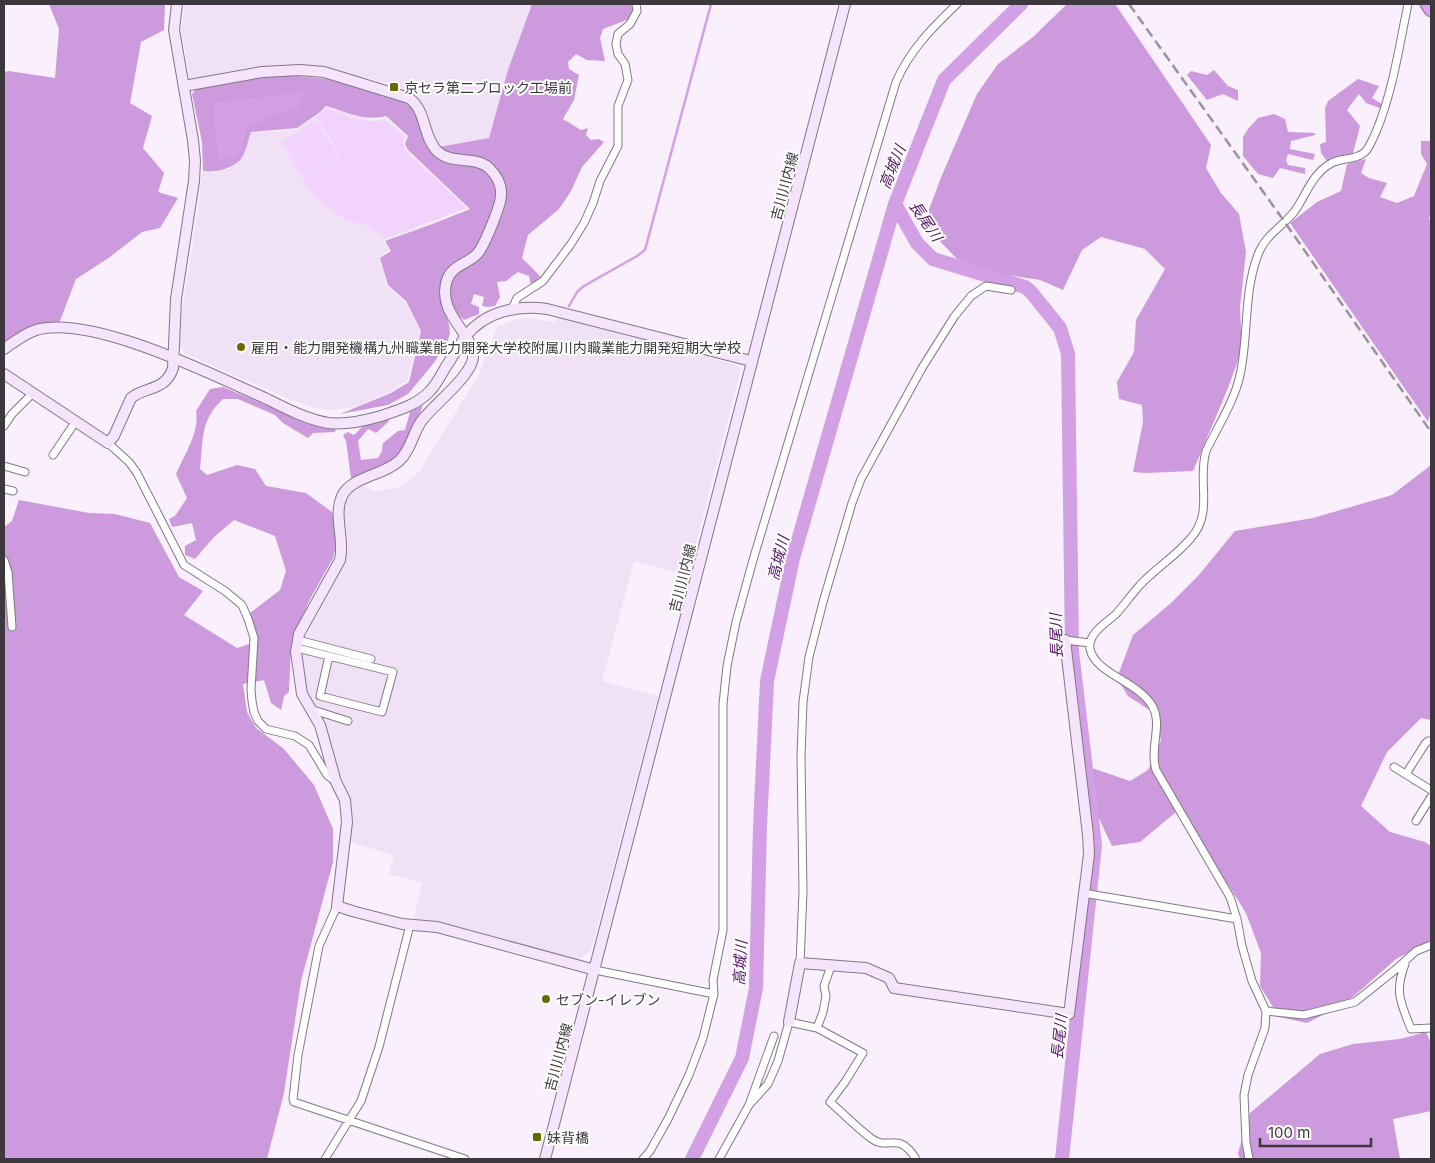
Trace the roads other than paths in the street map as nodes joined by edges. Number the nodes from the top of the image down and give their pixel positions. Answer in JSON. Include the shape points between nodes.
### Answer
{"nodes":[{"id":1,"x":177,"y":4,"type":"edge"},
{"id":2,"x":636,"y":4,"type":"edge"},
{"id":3,"x":845,"y":4,"type":"edge"},
{"id":4,"x":957,"y":4,"type":"edge"},
{"id":5,"x":1408,"y":4,"type":"edge"},
{"id":6,"x":1426,"y":4,"type":"edge"},
{"id":7,"x":1431,"y":10,"type":"edge"},
{"id":8,"x":184,"y":86,"type":"junction"},
{"id":9,"x":1011,"y":290,"type":"dead end"},
{"id":10,"x":512,"y":309,"type":"junction"},
{"id":11,"x":466,"y":336,"type":"junction"},
{"id":12,"x":4,"y":349,"type":"edge"},
{"id":13,"x":174,"y":358,"type":"junction"},
{"id":14,"x":752,"y":362,"type":"junction"},
{"id":15,"x":4,"y":374,"type":"edge"},
{"id":16,"x":33,"y":393,"type":"junction"},
{"id":17,"x":76,"y":421,"type":"junction"},
{"id":18,"x":4,"y":426,"type":"edge"},
{"id":19,"x":108,"y":443,"type":"junction"},
{"id":20,"x":53,"y":455,"type":"dead end"},
{"id":21,"x":4,"y":466,"type":"edge"},
{"id":22,"x":25,"y":472,"type":"dead end"},
{"id":23,"x":4,"y":490,"type":"edge"},
{"id":24,"x":13,"y":491,"type":"dead end"},
{"id":25,"x":4,"y":560,"type":"edge"},
{"id":26,"x":12,"y":627,"type":"dead end"},
{"id":27,"x":1067,"y":640,"type":"joint"},
{"id":28,"x":1090,"y":643,"type":"junction"},
{"id":29,"x":297,"y":644,"type":"junction"},
{"id":30,"x":329,"y":656,"type":"junction"},
{"id":31,"x":371,"y":659,"type":"dead end"},
{"id":32,"x":310,"y":709,"type":"junction"},
{"id":33,"x":348,"y":721,"type":"dead end"},
{"id":34,"x":1431,"y":741,"type":"edge"},
{"id":35,"x":1394,"y":767,"type":"dead end"},
{"id":36,"x":1406,"y":774,"type":"junction"},
{"id":37,"x":336,"y":782,"type":"junction"},
{"id":38,"x":1431,"y":790,"type":"edge"},
{"id":39,"x":1431,"y":797,"type":"edge"},
{"id":40,"x":1416,"y":821,"type":"dead end"},
{"id":41,"x":1088,"y":894,"type":"junction"},
{"id":42,"x":337,"y":906,"type":"junction"},
{"id":43,"x":1237,"y":919,"type":"junction"},
{"id":44,"x":410,"y":925,"type":"junction"},
{"id":45,"x":1431,"y":945,"type":"edge"},
{"id":46,"x":1406,"y":961,"type":"junction"},
{"id":47,"x":800,"y":963,"type":"junction"},
{"id":48,"x":830,"y":966,"type":"junction"},
{"id":49,"x":595,"y":970,"type":"junction"},
{"id":50,"x":714,"y":994,"type":"junction"},
{"id":51,"x":1266,"y":1011,"type":"junction"},
{"id":52,"x":789,"y":1022,"type":"junction"},
{"id":53,"x":817,"y":1028,"type":"junction"},
{"id":54,"x":1431,"y":1028,"type":"edge"},
{"id":55,"x":774,"y":1036,"type":"dead end"},
{"id":56,"x":749,"y":1105,"type":"junction"},
{"id":57,"x":350,"y":1121,"type":"junction"},
{"id":58,"x":325,"y":1159,"type":"edge"},
{"id":59,"x":465,"y":1159,"type":"edge"},
{"id":60,"x":546,"y":1159,"type":"edge"},
{"id":61,"x":644,"y":1159,"type":"edge"},
{"id":62,"x":719,"y":1159,"type":"edge"},
{"id":63,"x":916,"y":1159,"type":"edge"},
{"id":64,"x":1249,"y":1159,"type":"edge"}],
"edges":[{"from":1,"to":8,"type":"street","via":[[174,30]]},
{"from":2,"to":10,"type":"street","via":[[637,11],[630,24],[618,34],[616,44],[628,80],[618,106],[618,146],[572,244],[544,281],[517,298]]},
{"from":3,"to":14,"type":"street","name":"吉川川内線"},
{"from":4,"to":50,"type":"street","via":[[916,47],[896,82],[736,622],[723,704],[723,930],[713,980]]},
{"from":5,"to":28,"type":"street","via":[[1390,95],[1366,152],[1334,161],[1322,170],[1293,214],[1260,251],[1246,313],[1236,391],[1203,460],[1205,505],[1200,526],[1191,539],[1141,584],[1095,633]]},
{"from":6,"to":7,"type":"highway"},
{"from":8,"to":11,"type":"street","via":[[262,72],[324,72],[409,98],[416,104],[438,152],[454,159],[477,161],[499,181],[502,195],[481,249],[452,270],[444,293],[449,313]]},
{"from":8,"to":13,"type":"street","via":[[194,140],[195,168],[176,299]]},
{"from":9,"to":47,"type":"street","via":[[986,286],[971,296],[954,317],[861,479],[852,503],[823,602],[805,680],[801,756],[803,892]]},
{"from":10,"to":11,"type":"street","via":[[486,319]]},
{"from":10,"to":14,"type":"street","via":[[547,309]]},
{"from":11,"to":13,"type":"street","via":[[431,390],[417,402],[348,423],[330,423],[304,416]]},
{"from":11,"to":29,"type":"street","via":[[472,349],[473,360],[469,368],[422,420],[400,460],[391,468],[350,486],[342,497],[339,511],[340,560]]},
{"from":12,"to":13,"type":"street","via":[[36,330],[76,328],[99,332]]},
{"from":13,"to":19,"type":"street","via":[[171,374],[160,385],[131,398]]},
{"from":14,"to":49,"type":"street","name":"吉川川内線"},
{"from":15,"to":16,"type":"street"},
{"from":16,"to":17,"type":"street"},
{"from":16,"to":18,"type":"street"},
{"from":17,"to":19,"type":"street"},
{"from":17,"to":20,"type":"street"},
{"from":19,"to":37,"type":"street","via":[[137,473],[184,565],[242,605],[254,638],[251,690],[258,721],[266,729],[295,736],[309,745],[327,775]]},
{"from":21,"to":22,"type":"street"},
{"from":23,"to":24,"type":"street"},
{"from":25,"to":26,"type":"street","via":[[8,572]]},
{"from":27,"to":28,"type":"street"},
{"from":27,"to":41,"type":"street","via":[[1088,835]]},
{"from":28,"to":43,"type":"street","via":[[1093,659],[1133,686],[1155,710],[1157,726],[1153,753],[1156,770],[1223,885]]},
{"from":29,"to":30,"type":"street"},
{"from":29,"to":31,"type":"street"},
{"from":29,"to":32,"type":"street","via":[[302,694]]},
{"from":30,"to":30,"type":"street","via":[[393,672],[382,712],[320,696]]},
{"from":32,"to":33,"type":"street"},
{"from":32,"to":37,"type":"street","via":[[320,725]]},
{"from":34,"to":36,"type":"street","via":[[1425,744]]},
{"from":35,"to":36,"type":"street"},
{"from":36,"to":38,"type":"street"},
{"from":37,"to":42,"type":"street","via":[[345,800],[347,816]]},
{"from":39,"to":40,"type":"street"},
{"from":41,"to":43,"type":"street"},
{"from":41,"to":48,"type":"street","via":[[1069,1014],[894,988],[889,978],[866,968]]},
{"from":42,"to":44,"type":"street"},
{"from":42,"to":57,"type":"street","via":[[319,946],[293,1099]]},
{"from":43,"to":51,"type":"street","via":[[1250,975]]},
{"from":44,"to":49,"type":"street","via":[[437,928]]},
{"from":44,"to":57,"type":"street","via":[[379,1047],[361,1101]]},
{"from":45,"to":46,"type":"street","via":[[1416,951]]},
{"from":46,"to":51,"type":"street","via":[[1355,1002],[1304,1015]]},
{"from":46,"to":54,"type":"street","via":[[1398,986],[1411,1029]]},
{"from":47,"to":48,"type":"street"},
{"from":47,"to":52,"type":"street"},
{"from":48,"to":53,"type":"street","via":[[824,986],[823,1012]]},
{"from":49,"to":50,"type":"street"},
{"from":49,"to":60,"type":"street","name":"吉川川内線"},
{"from":50,"to":61,"type":"street","via":[[689,1075]]},
{"from":51,"to":64,"type":"street","via":[[1265,1028],[1244,1095]]},
{"from":52,"to":53,"type":"street"},
{"from":52,"to":56,"type":"street","via":[[771,1078]]},
{"from":53,"to":63,"type":"street","via":[[863,1052],[830,1102],[872,1139],[883,1143],[898,1142]]},
{"from":55,"to":56,"type":"street"},
{"from":56,"to":62,"type":"street"},
{"from":57,"to":58,"type":"street"},
{"from":57,"to":59,"type":"street"}]}
